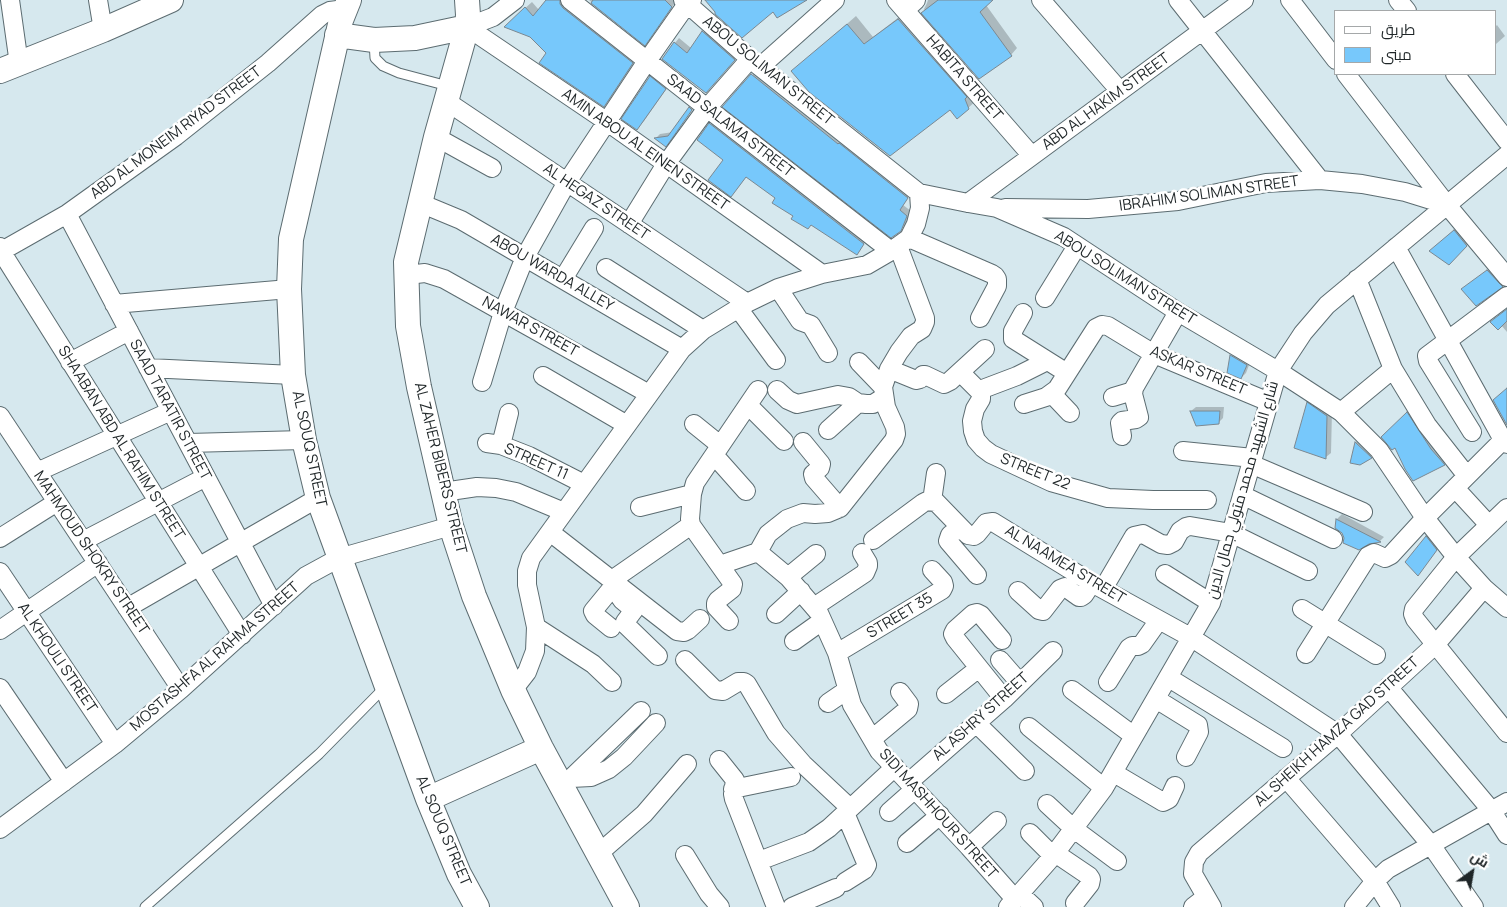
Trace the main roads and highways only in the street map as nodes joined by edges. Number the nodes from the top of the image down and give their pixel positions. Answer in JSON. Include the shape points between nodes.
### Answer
{"nodes":[{"id":1,"x":171,"y":0,"type":"edge"},
{"id":2,"x":467,"y":0,"type":"edge"},
{"id":3,"x":347,"y":4,"type":"edge"},
{"id":4,"x":467,"y":27,"type":"junction"},
{"id":5,"x":338,"y":35,"type":"junction"},
{"id":6,"x":10,"y":68,"type":"edge"},
{"id":7,"x":540,"y":748,"type":"junction"},
{"id":8,"x":428,"y":799,"type":"junction"},
{"id":9,"x":477,"y":907,"type":"edge"},
{"id":10,"x":627,"y":907,"type":"edge"}],
"edges":[{"from":1,"to":6,"type":"main road"},
{"from":2,"to":4,"type":"main road","name":"AL ZAHER BIBERS STREET"},
{"from":3,"to":5,"type":"main road","name":"AL SOUQ STREET"},
{"from":4,"to":5,"type":"main road","via":[[415,38],[374,40]]},
{"from":4,"to":7,"type":"main road","name":"AL ZAHER BIBERS STREET","via":[[406,262],[408,326],[451,526],[474,596]]},
{"from":5,"to":8,"type":"main road","name":"AL SOUQ STREET","via":[[291,239],[289,289],[293,375],[318,498]]},
{"from":7,"to":8,"type":"main road"},
{"from":7,"to":10,"type":"main road","name":"AL ZAHER BIBERS STREET","via":[[566,783],[598,854]]},
{"from":8,"to":9,"type":"main road","name":"AL SOUQ STREET","via":[[459,874]]}]}
